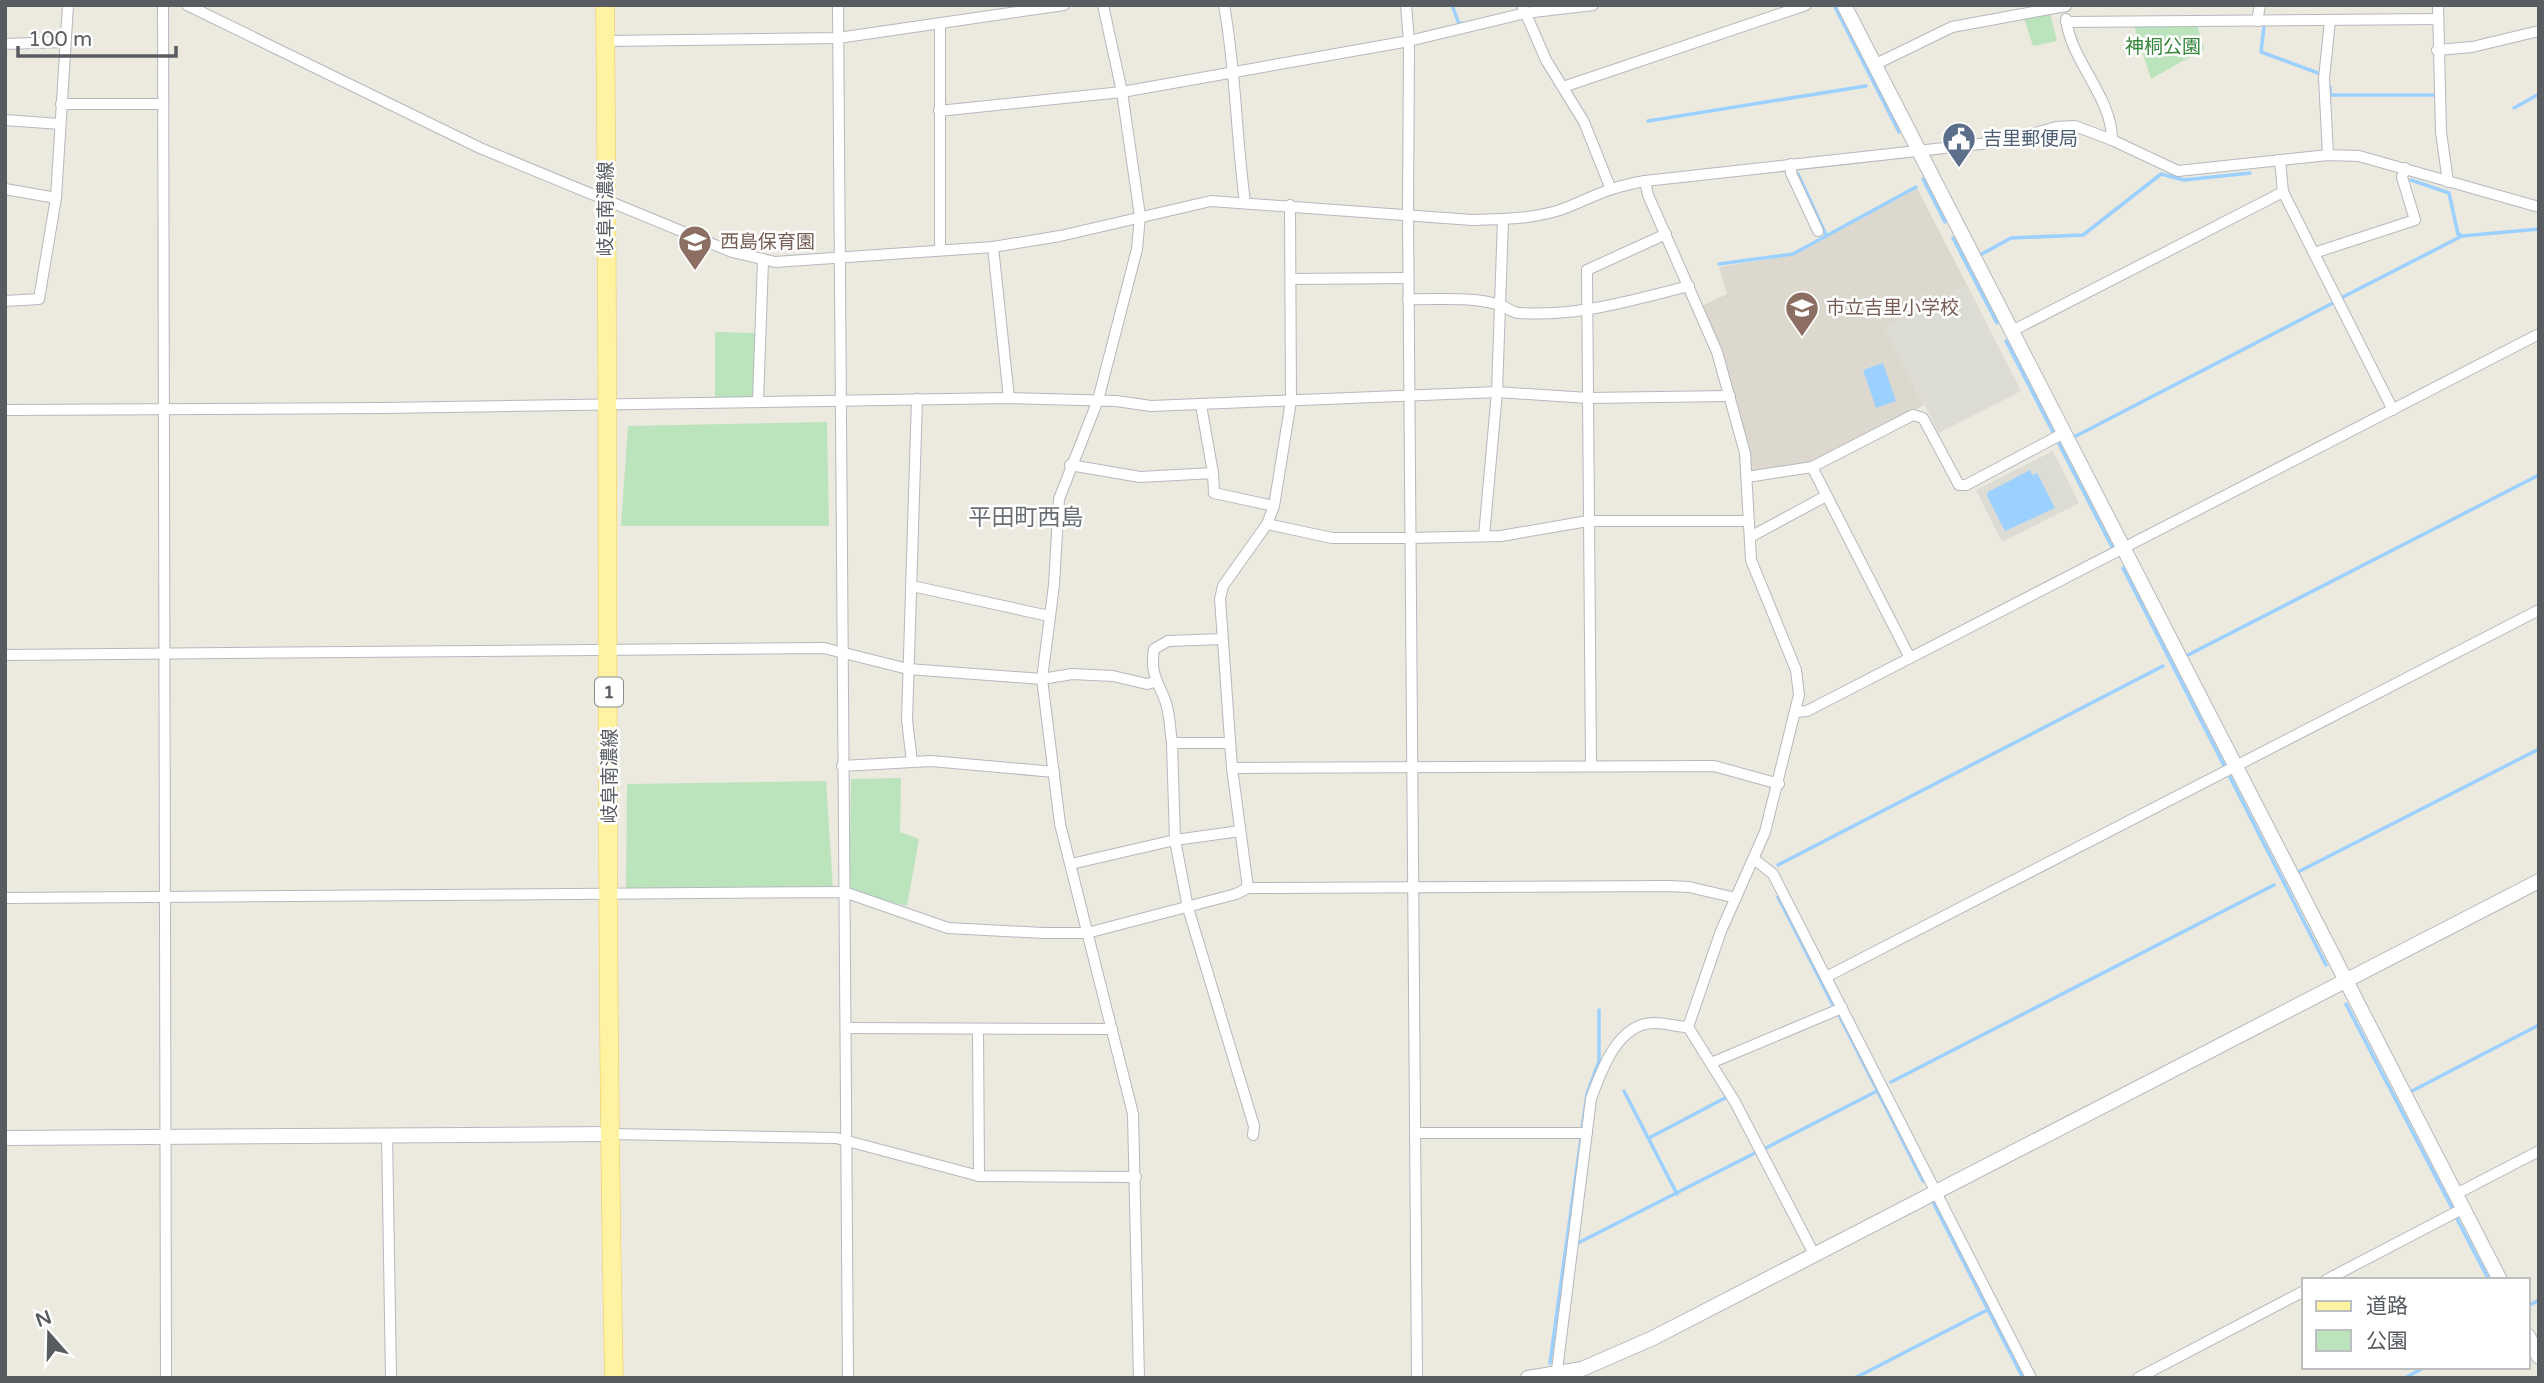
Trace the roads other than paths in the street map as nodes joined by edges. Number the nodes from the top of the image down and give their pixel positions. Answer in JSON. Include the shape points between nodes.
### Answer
{"nodes":[{"id":1,"x":68,"y":5,"type":"edge"},
{"id":2,"x":163,"y":5,"type":"edge"},
{"id":3,"x":187,"y":5,"type":"edge"},
{"id":4,"x":605,"y":5,"type":"edge"},
{"id":5,"x":838,"y":5,"type":"edge"},
{"id":6,"x":1064,"y":5,"type":"edge"},
{"id":7,"x":1103,"y":5,"type":"edge"},
{"id":8,"x":1224,"y":5,"type":"edge"},
{"id":9,"x":1406,"y":5,"type":"edge"},
{"id":10,"x":1592,"y":5,"type":"edge"},
{"id":11,"x":1806,"y":5,"type":"edge"},
{"id":12,"x":1844,"y":5,"type":"edge"},
{"id":13,"x":2066,"y":5,"type":"edge"},
{"id":14,"x":2260,"y":5,"type":"edge"},
{"id":15,"x":2438,"y":5,"type":"edge"},
{"id":16,"x":1523,"y":9,"type":"edge"},
{"id":17,"x":2438,"y":19,"type":"junction"},
{"id":18,"x":2256,"y":21,"type":"junction"},
{"id":19,"x":2330,"y":21,"type":"junction"},
{"id":20,"x":2066,"y":22,"type":"junction"},
{"id":21,"x":940,"y":24,"type":"junction"},
{"id":22,"x":2539,"y":31,"type":"edge"},
{"id":23,"x":838,"y":38,"type":"junction"},
{"id":24,"x":605,"y":41,"type":"junction"},
{"id":25,"x":1409,"y":41,"type":"junction"},
{"id":26,"x":65,"y":43,"type":"junction"},
{"id":27,"x":5,"y":44,"type":"edge"},
{"id":28,"x":2437,"y":50,"type":"junction"},
{"id":29,"x":1874,"y":65,"type":"junction"},
{"id":30,"x":1233,"y":70,"type":"junction"},
{"id":31,"x":1563,"y":87,"type":"junction"},
{"id":32,"x":1122,"y":92,"type":"junction"},
{"id":33,"x":61,"y":104,"type":"junction"},
{"id":34,"x":162,"y":104,"type":"junction"},
{"id":35,"x":939,"y":111,"type":"junction"},
{"id":36,"x":5,"y":120,"type":"edge"},
{"id":37,"x":60,"y":124,"type":"junction"},
{"id":38,"x":2112,"y":140,"type":"junction"},
{"id":39,"x":1919,"y":150,"type":"junction"},
{"id":40,"x":2328,"y":155,"type":"junction"},
{"id":41,"x":2280,"y":160,"type":"junction"},
{"id":42,"x":1790,"y":164,"type":"junction"},
{"id":43,"x":2405,"y":169,"type":"junction"},
{"id":44,"x":1645,"y":181,"type":"junction"},
{"id":45,"x":2448,"y":182,"type":"junction"},
{"id":46,"x":1610,"y":187,"type":"junction"},
{"id":47,"x":5,"y":189,"type":"edge"},
{"id":48,"x":2283,"y":192,"type":"junction"},
{"id":49,"x":55,"y":198,"type":"junction"},
{"id":50,"x":607,"y":201,"type":"junction"},
{"id":51,"x":1245,"y":202,"type":"junction"},
{"id":52,"x":1290,"y":205,"type":"junction"},
{"id":53,"x":2539,"y":207,"type":"edge"},
{"id":54,"x":1408,"y":214,"type":"junction"},
{"id":55,"x":1140,"y":216,"type":"junction"},
{"id":56,"x":1503,"y":219,"type":"junction"},
{"id":57,"x":1818,"y":231,"type":"dead end"},
{"id":58,"x":1666,"y":234,"type":"junction"},
{"id":59,"x":993,"y":247,"type":"junction"},
{"id":60,"x":940,"y":250,"type":"junction"},
{"id":61,"x":2314,"y":253,"type":"junction"},
{"id":62,"x":840,"y":258,"type":"junction"},
{"id":63,"x":763,"y":261,"type":"junction"},
{"id":64,"x":1408,"y":278,"type":"junction"},
{"id":65,"x":1292,"y":279,"type":"junction"},
{"id":66,"x":1689,"y":286,"type":"junction"},
{"id":67,"x":1408,"y":299,"type":"junction"},
{"id":68,"x":5,"y":301,"type":"edge"},
{"id":69,"x":1500,"y":305,"type":"junction"},
{"id":70,"x":1586,"y":311,"type":"junction"},
{"id":71,"x":2012,"y":331,"type":"junction"},
{"id":72,"x":2539,"y":334,"type":"edge"},
{"id":73,"x":1497,"y":392,"type":"junction"},
{"id":74,"x":1409,"y":396,"type":"junction"},
{"id":75,"x":1730,"y":396,"type":"junction"},
{"id":76,"x":1009,"y":398,"type":"junction"},
{"id":77,"x":1588,"y":398,"type":"junction"},
{"id":78,"x":917,"y":399,"type":"junction"},
{"id":79,"x":1098,"y":400,"type":"junction"},
{"id":80,"x":758,"y":401,"type":"junction"},
{"id":81,"x":841,"y":401,"type":"junction"},
{"id":82,"x":1291,"y":401,"type":"junction"},
{"id":83,"x":607,"y":404,"type":"junction"},
{"id":84,"x":1200,"y":405,"type":"junction"},
{"id":85,"x":163,"y":409,"type":"junction"},
{"id":86,"x":5,"y":410,"type":"edge"},
{"id":87,"x":2393,"y":410,"type":"junction"},
{"id":88,"x":2064,"y":433,"type":"junction"},
{"id":89,"x":1070,"y":466,"type":"junction"},
{"id":90,"x":1812,"y":467,"type":"junction"},
{"id":91,"x":1213,"y":473,"type":"junction"},
{"id":92,"x":1747,"y":477,"type":"junction"},
{"id":93,"x":1826,"y":496,"type":"junction"},
{"id":94,"x":1274,"y":506,"type":"junction"},
{"id":95,"x":1588,"y":521,"type":"junction"},
{"id":96,"x":1749,"y":521,"type":"junction"},
{"id":97,"x":1266,"y":524,"type":"junction"},
{"id":98,"x":1484,"y":536,"type":"junction"},
{"id":99,"x":1750,"y":537,"type":"junction"},
{"id":100,"x":1410,"y":538,"type":"junction"},
{"id":101,"x":2124,"y":548,"type":"junction"},
{"id":102,"x":912,"y":586,"type":"junction"},
{"id":103,"x":2539,"y":610,"type":"edge"},
{"id":104,"x":1049,"y":617,"type":"junction"},
{"id":105,"x":1222,"y":639,"type":"junction"},
{"id":106,"x":842,"y":650,"type":"junction"},
{"id":107,"x":609,"y":651,"type":"junction"},
{"id":108,"x":165,"y":654,"type":"junction"},
{"id":109,"x":5,"y":655,"type":"edge"},
{"id":110,"x":1910,"y":658,"type":"junction"},
{"id":111,"x":908,"y":668,"type":"junction"},
{"id":112,"x":1042,"y":679,"type":"junction"},
{"id":113,"x":1155,"y":682,"type":"junction"},
{"id":114,"x":1797,"y":712,"type":"junction"},
{"id":115,"x":1172,"y":743,"type":"junction"},
{"id":116,"x":1230,"y":743,"type":"junction"},
{"id":117,"x":912,"y":762,"type":"junction"},
{"id":118,"x":1591,"y":765,"type":"junction"},
{"id":119,"x":842,"y":766,"type":"junction"},
{"id":120,"x":1412,"y":767,"type":"junction"},
{"id":121,"x":1232,"y":768,"type":"junction"},
{"id":122,"x":2229,"y":769,"type":"junction"},
{"id":123,"x":1054,"y":772,"type":"junction"},
{"id":124,"x":1779,"y":784,"type":"junction"},
{"id":125,"x":1240,"y":831,"type":"junction"},
{"id":126,"x":1175,"y":840,"type":"junction"},
{"id":127,"x":1754,"y":859,"type":"junction"},
{"id":128,"x":1071,"y":864,"type":"junction"},
{"id":129,"x":2539,"y":881,"type":"edge"},
{"id":130,"x":1248,"y":888,"type":"junction"},
{"id":131,"x":1412,"y":888,"type":"junction"},
{"id":132,"x":844,"y":892,"type":"junction"},
{"id":133,"x":611,"y":894,"type":"junction"},
{"id":134,"x":164,"y":897,"type":"junction"},
{"id":135,"x":5,"y":898,"type":"edge"},
{"id":136,"x":1736,"y":898,"type":"junction"},
{"id":137,"x":1188,"y":908,"type":"junction"},
{"id":138,"x":1087,"y":933,"type":"junction"},
{"id":139,"x":1826,"y":977,"type":"junction"},
{"id":140,"x":2345,"y":980,"type":"junction"},
{"id":141,"x":1842,"y":1008,"type":"junction"},
{"id":142,"x":1688,"y":1027,"type":"junction"},
{"id":143,"x":845,"y":1028,"type":"junction"},
{"id":144,"x":978,"y":1029,"type":"junction"},
{"id":145,"x":1111,"y":1029,"type":"junction"},
{"id":146,"x":1710,"y":1063,"type":"junction"},
{"id":147,"x":609,"y":1133,"type":"junction"},
{"id":148,"x":1415,"y":1133,"type":"junction"},
{"id":149,"x":1587,"y":1133,"type":"junction"},
{"id":150,"x":387,"y":1134,"type":"junction"},
{"id":151,"x":1254,"y":1135,"type":"dead end"},
{"id":152,"x":165,"y":1136,"type":"junction"},
{"id":153,"x":5,"y":1138,"type":"edge"},
{"id":154,"x":847,"y":1139,"type":"junction"},
{"id":155,"x":2539,"y":1152,"type":"edge"},
{"id":156,"x":979,"y":1176,"type":"junction"},
{"id":157,"x":1136,"y":1177,"type":"junction"},
{"id":158,"x":1936,"y":1192,"type":"junction"},
{"id":159,"x":2456,"y":1194,"type":"junction"},
{"id":160,"x":2464,"y":1209,"type":"junction"},
{"id":161,"x":1814,"y":1254,"type":"junction"},
{"id":162,"x":2330,"y":1278,"type":"edge"},
{"id":163,"x":2499,"y":1278,"type":"edge"},
{"id":164,"x":2302,"y":1292,"type":"edge"},
{"id":165,"x":2530,"y":1340,"type":"edge"},
{"id":166,"x":2539,"y":1357,"type":"edge"},
{"id":167,"x":1558,"y":1377,"type":"edge"},
{"id":168,"x":166,"y":1378,"type":"edge"},
{"id":169,"x":391,"y":1378,"type":"edge"},
{"id":170,"x":614,"y":1378,"type":"edge"},
{"id":171,"x":848,"y":1378,"type":"edge"},
{"id":172,"x":1139,"y":1378,"type":"edge"},
{"id":173,"x":1417,"y":1378,"type":"edge"},
{"id":174,"x":1528,"y":1378,"type":"edge"},
{"id":175,"x":2031,"y":1378,"type":"edge"},
{"id":176,"x":2138,"y":1378,"type":"edge"}],
"edges":[{"from":1,"to":26,"type":"street"},
{"from":2,"to":34,"type":"street"},
{"from":3,"to":50,"type":"street","via":[[394,108]]},
{"from":4,"to":24,"type":"main road","name":"岐阜南濃線","number":"1"},
{"from":5,"to":23,"type":"street"},
{"from":6,"to":21,"type":"street"},
{"from":7,"to":32,"type":"street"},
{"from":8,"to":30,"type":"street"},
{"from":9,"to":25,"type":"street"},
{"from":10,"to":16,"type":"street"},
{"from":11,"to":31,"type":"street"},
{"from":12,"to":29,"type":"street"},
{"from":13,"to":20,"type":"street"},
{"from":13,"to":29,"type":"street","via":[[1952,27]]},
{"from":14,"to":18,"type":"street"},
{"from":15,"to":17,"type":"street"},
{"from":16,"to":25,"type":"street"},
{"from":16,"to":31,"type":"street"},
{"from":17,"to":19,"type":"street"},
{"from":17,"to":28,"type":"street"},
{"from":18,"to":19,"type":"street"},
{"from":18,"to":20,"type":"street"},
{"from":19,"to":40,"type":"street","via":[[2324,78]]},
{"from":20,"to":38,"type":"street","via":[[2112,124]]},
{"from":21,"to":23,"type":"street"},
{"from":21,"to":35,"type":"street"},
{"from":22,"to":28,"type":"street"},
{"from":23,"to":24,"type":"street"},
{"from":23,"to":62,"type":"street"},
{"from":24,"to":50,"type":"main road","name":"岐阜南濃線","number":"1"},
{"from":25,"to":30,"type":"street"},
{"from":25,"to":54,"type":"street"},
{"from":26,"to":27,"type":"street"},
{"from":26,"to":33,"type":"street"},
{"from":28,"to":45,"type":"street"},
{"from":29,"to":39,"type":"street"},
{"from":30,"to":32,"type":"street"},
{"from":30,"to":51,"type":"street"},
{"from":31,"to":46,"type":"street","via":[[1584,122]]},
{"from":32,"to":35,"type":"street"},
{"from":32,"to":55,"type":"street"},
{"from":33,"to":34,"type":"street"},
{"from":33,"to":37,"type":"street"},
{"from":34,"to":85,"type":"street"},
{"from":35,"to":60,"type":"street"},
{"from":36,"to":37,"type":"street"},
{"from":37,"to":49,"type":"street"},
{"from":38,"to":39,"type":"street","via":[[2075,126],[2008,141]]},
{"from":38,"to":41,"type":"street","via":[[2178,171]]},
{"from":39,"to":42,"type":"street"},
{"from":39,"to":71,"type":"street"},
{"from":40,"to":41,"type":"street"},
{"from":40,"to":43,"type":"street","via":[[2359,156]]},
{"from":41,"to":48,"type":"street"},
{"from":42,"to":44,"type":"street"},
{"from":42,"to":57,"type":"street"},
{"from":43,"to":45,"type":"street"},
{"from":43,"to":61,"type":"street","via":[[2402,177],[2415,220]]},
{"from":44,"to":46,"type":"street"},
{"from":44,"to":58,"type":"street"},
{"from":45,"to":53,"type":"street"},
{"from":46,"to":56,"type":"street","via":[[1567,208]]},
{"from":47,"to":49,"type":"street"},
{"from":48,"to":61,"type":"street"},
{"from":48,"to":71,"type":"street"},
{"from":49,"to":68,"type":"street","via":[[39,299]]},
{"from":50,"to":63,"type":"street","via":[[732,253]]},
{"from":50,"to":83,"type":"main road","name":"岐阜南濃線","number":"1"},
{"from":51,"to":52,"type":"street"},
{"from":51,"to":55,"type":"street","via":[[1211,201]]},
{"from":52,"to":54,"type":"street"},
{"from":52,"to":65,"type":"street"},
{"from":54,"to":56,"type":"street"},
{"from":54,"to":64,"type":"street"},
{"from":55,"to":59,"type":"street"},
{"from":55,"to":79,"type":"street","via":[[1124,308]]},
{"from":56,"to":69,"type":"street"},
{"from":58,"to":66,"type":"street"},
{"from":58,"to":70,"type":"street","via":[[1587,270]]},
{"from":59,"to":60,"type":"street"},
{"from":59,"to":76,"type":"street"},
{"from":60,"to":62,"type":"street"},
{"from":61,"to":87,"type":"street"},
{"from":62,"to":63,"type":"street"},
{"from":62,"to":81,"type":"street"},
{"from":63,"to":80,"type":"street"},
{"from":64,"to":65,"type":"street"},
{"from":64,"to":67,"type":"street"},
{"from":65,"to":82,"type":"street"},
{"from":66,"to":70,"type":"street"},
{"from":66,"to":75,"type":"street"},
{"from":67,"to":69,"type":"street"},
{"from":67,"to":74,"type":"street"},
{"from":69,"to":70,"type":"street","via":[[1515,313]]},
{"from":69,"to":73,"type":"street"},
{"from":70,"to":77,"type":"street"},
{"from":71,"to":88,"type":"street"},
{"from":72,"to":87,"type":"street"},
{"from":73,"to":74,"type":"street"},
{"from":73,"to":77,"type":"street"},
{"from":73,"to":98,"type":"street"},
{"from":74,"to":82,"type":"street"},
{"from":74,"to":100,"type":"street"},
{"from":75,"to":77,"type":"street"},
{"from":75,"to":92,"type":"street"},
{"from":76,"to":78,"type":"street"},
{"from":76,"to":79,"type":"street"},
{"from":77,"to":95,"type":"street"},
{"from":78,"to":81,"type":"street"},
{"from":78,"to":102,"type":"street"},
{"from":79,"to":84,"type":"street","via":[[1151,407]]},
{"from":79,"to":89,"type":"street"},
{"from":80,"to":81,"type":"street"},
{"from":80,"to":83,"type":"street"},
{"from":81,"to":106,"type":"street"},
{"from":82,"to":84,"type":"street"},
{"from":82,"to":94,"type":"street"},
{"from":83,"to":85,"type":"street"},
{"from":83,"to":107,"type":"main road","name":"岐阜南濃線","number":"1"},
{"from":84,"to":91,"type":"street"},
{"from":85,"to":86,"type":"street"},
{"from":85,"to":108,"type":"street"},
{"from":87,"to":101,"type":"street"},
{"from":88,"to":90,"type":"street","via":[[1966,485],[1954,480],[1923,418],[1913,415]]},
{"from":88,"to":101,"type":"street"},
{"from":89,"to":91,"type":"street","via":[[1140,477]]},
{"from":89,"to":104,"type":"street","via":[[1059,499]]},
{"from":90,"to":92,"type":"street"},
{"from":90,"to":93,"type":"street"},
{"from":91,"to":94,"type":"street","via":[[1214,493]]},
{"from":92,"to":96,"type":"street"},
{"from":93,"to":99,"type":"street"},
{"from":93,"to":110,"type":"street"},
{"from":94,"to":97,"type":"street"},
{"from":95,"to":96,"type":"street"},
{"from":95,"to":98,"type":"street"},
{"from":95,"to":118,"type":"street"},
{"from":96,"to":99,"type":"street"},
{"from":97,"to":100,"type":"street","via":[[1332,538]]},
{"from":97,"to":105,"type":"street","via":[[1223,586]]},
{"from":98,"to":100,"type":"street"},
{"from":99,"to":114,"type":"street","via":[[1760,588],[1796,670]]},
{"from":100,"to":120,"type":"street"},
{"from":101,"to":110,"type":"street"},
{"from":101,"to":122,"type":"street"},
{"from":102,"to":104,"type":"street"},
{"from":102,"to":111,"type":"street"},
{"from":103,"to":122,"type":"street"},
{"from":104,"to":112,"type":"street"},
{"from":105,"to":113,"type":"street","via":[[1168,641],[1154,649]]},
{"from":105,"to":116,"type":"street"},
{"from":106,"to":107,"type":"street"},
{"from":106,"to":111,"type":"street"},
{"from":106,"to":119,"type":"street"},
{"from":107,"to":108,"type":"street"},
{"from":107,"to":133,"type":"main road","name":"岐阜南濃線","number":"1"},
{"from":108,"to":109,"type":"street"},
{"from":108,"to":134,"type":"street"},
{"from":110,"to":114,"type":"street"},
{"from":111,"to":112,"type":"street"},
{"from":111,"to":117,"type":"street"},
{"from":112,"to":113,"type":"street","via":[[1072,674]]},
{"from":112,"to":123,"type":"street"},
{"from":113,"to":115,"type":"street","via":[[1167,705]]},
{"from":114,"to":124,"type":"street"},
{"from":115,"to":116,"type":"street"},
{"from":115,"to":126,"type":"street"},
{"from":116,"to":121,"type":"street"},
{"from":117,"to":119,"type":"street"},
{"from":117,"to":123,"type":"street"},
{"from":118,"to":120,"type":"street"},
{"from":118,"to":124,"type":"street","via":[[1714,765]]},
{"from":119,"to":132,"type":"street"},
{"from":120,"to":121,"type":"street"},
{"from":120,"to":131,"type":"street"},
{"from":121,"to":125,"type":"street"},
{"from":122,"to":139,"type":"street"},
{"from":122,"to":140,"type":"street"},
{"from":123,"to":128,"type":"street","via":[[1060,824]]},
{"from":124,"to":127,"type":"street"},
{"from":125,"to":126,"type":"street"},
{"from":125,"to":130,"type":"street"},
{"from":126,"to":128,"type":"street"},
{"from":126,"to":137,"type":"street"},
{"from":127,"to":136,"type":"street"},
{"from":127,"to":139,"type":"street","via":[[1773,874]]},
{"from":128,"to":138,"type":"street"},
{"from":129,"to":140,"type":"street"},
{"from":130,"to":131,"type":"street"},
{"from":130,"to":137,"type":"street"},
{"from":131,"to":136,"type":"street","via":[[1669,886]]},
{"from":131,"to":148,"type":"street"},
{"from":132,"to":133,"type":"street"},
{"from":132,"to":138,"type":"street","via":[[948,928]]},
{"from":132,"to":143,"type":"street"},
{"from":133,"to":134,"type":"street"},
{"from":133,"to":147,"type":"main road","name":"岐阜南濃線","number":"1"},
{"from":134,"to":135,"type":"street"},
{"from":134,"to":152,"type":"street"},
{"from":136,"to":142,"type":"street"},
{"from":137,"to":138,"type":"street"},
{"from":137,"to":151,"type":"street"},
{"from":138,"to":145,"type":"street"},
{"from":139,"to":141,"type":"street"},
{"from":140,"to":158,"type":"street"},
{"from":140,"to":159,"type":"street"},
{"from":141,"to":146,"type":"street"},
{"from":141,"to":158,"type":"street"},
{"from":142,"to":146,"type":"street"},
{"from":142,"to":149,"type":"street","via":[[1655,1023],[1632,1029],[1601,1072],[1591,1099]]},
{"from":143,"to":144,"type":"street"},
{"from":143,"to":154,"type":"street"},
{"from":144,"to":145,"type":"street"},
{"from":144,"to":156,"type":"street"},
{"from":145,"to":157,"type":"street","via":[[1133,1114]]},
{"from":146,"to":161,"type":"street"},
{"from":147,"to":150,"type":"street"},
{"from":147,"to":154,"type":"street"},
{"from":147,"to":170,"type":"main road","name":"岐阜南濃線","number":"1"},
{"from":148,"to":149,"type":"street"},
{"from":148,"to":173,"type":"street"},
{"from":149,"to":167,"type":"street"},
{"from":150,"to":152,"type":"street"},
{"from":150,"to":169,"type":"street"},
{"from":152,"to":153,"type":"street"},
{"from":152,"to":168,"type":"street"},
{"from":154,"to":156,"type":"street"},
{"from":154,"to":171,"type":"street"},
{"from":155,"to":159,"type":"street"},
{"from":156,"to":157,"type":"street"},
{"from":157,"to":172,"type":"street"},
{"from":158,"to":161,"type":"street"},
{"from":158,"to":175,"type":"street"},
{"from":159,"to":160,"type":"street"},
{"from":160,"to":162,"type":"street"},
{"from":160,"to":163,"type":"street"},
{"from":161,"to":167,"type":"street","via":[[1618,1355]]},
{"from":164,"to":176,"type":"street"},
{"from":165,"to":166,"type":"street"},
{"from":167,"to":174,"type":"street"}]}
